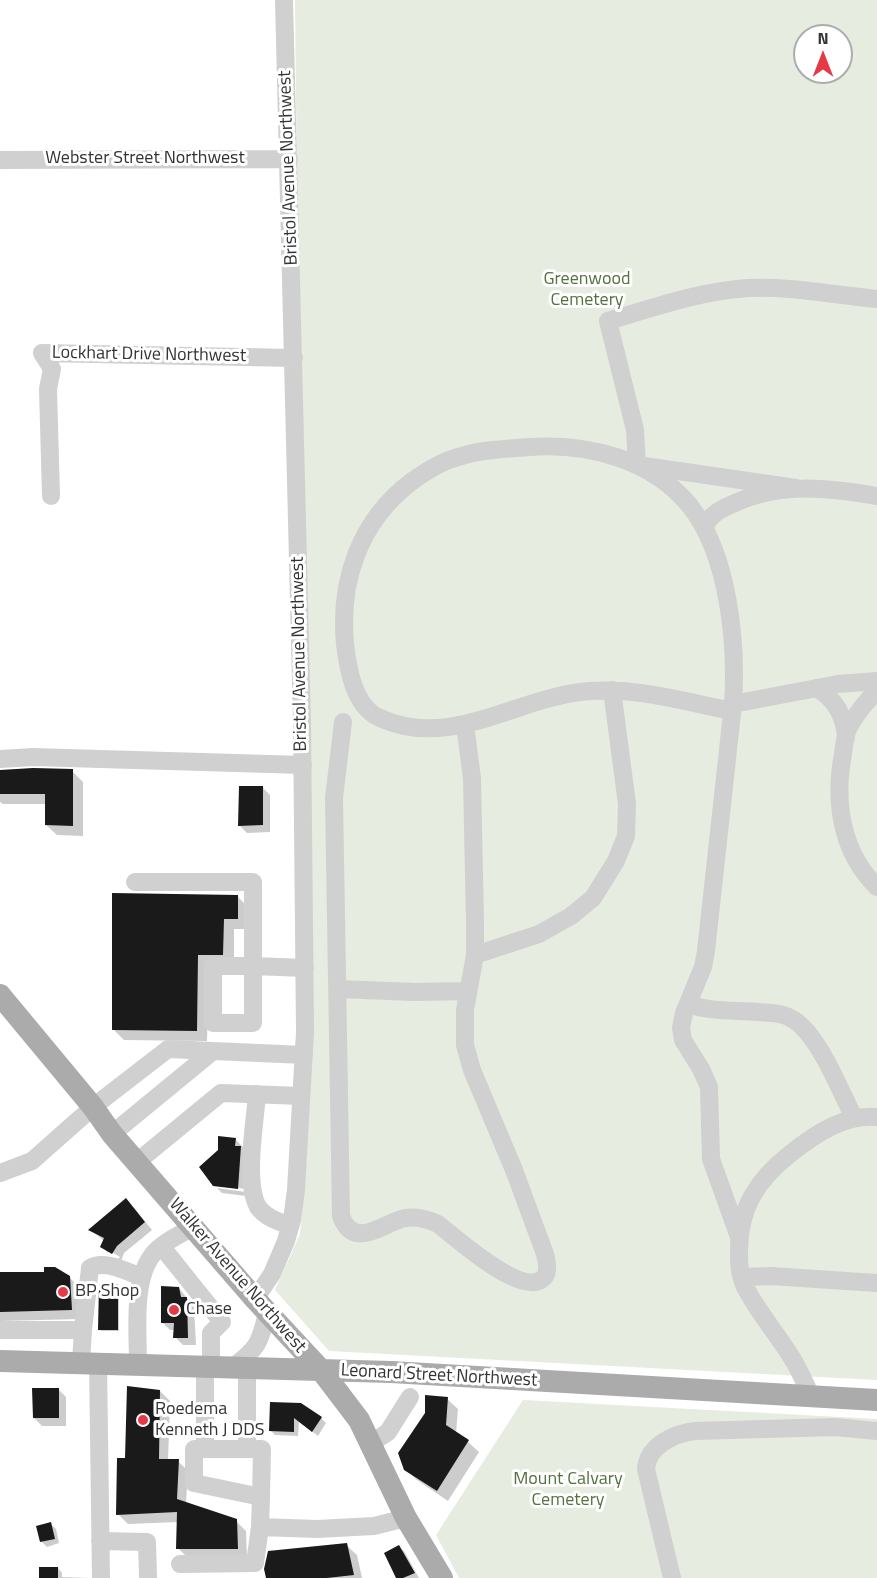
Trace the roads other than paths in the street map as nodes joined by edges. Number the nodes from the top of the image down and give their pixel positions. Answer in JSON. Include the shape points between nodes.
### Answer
{"nodes":[{"id":1,"x":284,"y":0,"type":"edge"},
{"id":2,"x":289,"y":159,"type":"junction"},
{"id":3,"x":0,"y":160,"type":"edge"},
{"id":4,"x":877,"y":299,"type":"edge"},
{"id":5,"x":294,"y":358,"type":"junction"},
{"id":6,"x":637,"y":465,"type":"junction"},
{"id":7,"x":796,"y":488,"type":"junction"},
{"id":8,"x":51,"y":496,"type":"dead end"},
{"id":9,"x":877,"y":496,"type":"edge"},
{"id":10,"x":704,"y":528,"type":"junction"},
{"id":11,"x":877,"y":681,"type":"edge"},
{"id":12,"x":816,"y":688,"type":"junction"},
{"id":13,"x":612,"y":690,"type":"junction"},
{"id":14,"x":877,"y":690,"type":"edge"},
{"id":15,"x":733,"y":708,"type":"junction"},
{"id":16,"x":343,"y":722,"type":"dead end"},
{"id":17,"x":465,"y":724,"type":"junction"},
{"id":18,"x":846,"y":738,"type":"junction"},
{"id":19,"x":0,"y":759,"type":"edge"},
{"id":20,"x":303,"y":765,"type":"junction"},
{"id":21,"x":135,"y":882,"type":"dead end"},
{"id":22,"x":877,"y":887,"type":"edge"},
{"id":23,"x":475,"y":955,"type":"junction"},
{"id":24,"x":305,"y":968,"type":"junction"},
{"id":25,"x":337,"y":989,"type":"junction"},
{"id":26,"x":468,"y":991,"type":"junction"},
{"id":27,"x":0,"y":995,"type":"edge"},
{"id":28,"x":688,"y":1004,"type":"junction"},
{"id":29,"x":213,"y":1051,"type":"junction"},
{"id":30,"x":304,"y":1055,"type":"junction"},
{"id":31,"x":257,"y":1094,"type":"junction"},
{"id":32,"x":302,"y":1096,"type":"junction"},
{"id":33,"x":93,"y":1107,"type":"junction"},
{"id":34,"x":877,"y":1117,"type":"edge"},
{"id":35,"x":854,"y":1118,"type":"junction"},
{"id":36,"x":112,"y":1134,"type":"junction"},
{"id":37,"x":137,"y":1162,"type":"junction"},
{"id":38,"x":0,"y":1173,"type":"edge"},
{"id":39,"x":291,"y":1225,"type":"junction"},
{"id":40,"x":193,"y":1227,"type":"junction"},
{"id":41,"x":739,"y":1237,"type":"junction"},
{"id":42,"x":162,"y":1247,"type":"junction"},
{"id":43,"x":142,"y":1277,"type":"junction"},
{"id":44,"x":742,"y":1277,"type":"junction"},
{"id":45,"x":877,"y":1283,"type":"edge"},
{"id":46,"x":261,"y":1306,"type":"junction"},
{"id":47,"x":0,"y":1330,"type":"edge"},
{"id":48,"x":82,"y":1330,"type":"junction"},
{"id":49,"x":0,"y":1361,"type":"edge"},
{"id":50,"x":89,"y":1362,"type":"junction"},
{"id":51,"x":138,"y":1363,"type":"junction"},
{"id":52,"x":224,"y":1367,"type":"junction"},
{"id":53,"x":321,"y":1370,"type":"junction"},
{"id":54,"x":811,"y":1396,"type":"junction"},
{"id":55,"x":410,"y":1397,"type":"dead end"},
{"id":56,"x":877,"y":1400,"type":"edge"},
{"id":57,"x":877,"y":1431,"type":"edge"},
{"id":58,"x":370,"y":1444,"type":"junction"},
{"id":59,"x":205,"y":1449,"type":"junction"},
{"id":60,"x":247,"y":1449,"type":"junction"},
{"id":61,"x":261,"y":1497,"type":"junction"},
{"id":62,"x":406,"y":1518,"type":"junction"},
{"id":63,"x":260,"y":1527,"type":"junction"},
{"id":64,"x":100,"y":1541,"type":"junction"},
{"id":65,"x":180,"y":1564,"type":"dead end"},
{"id":66,"x":101,"y":1578,"type":"edge"},
{"id":67,"x":148,"y":1578,"type":"edge"},
{"id":68,"x":442,"y":1578,"type":"edge"},
{"id":69,"x":672,"y":1578,"type":"edge"}],
"edges":[{"from":1,"to":2,"type":"street","name":"Bristol Avenue Northwest"},
{"from":2,"to":3,"type":"street","name":"Webster Street Northwest"},
{"from":2,"to":5,"type":"street","name":"Bristol Avenue Northwest"},
{"from":4,"to":6,"type":"street","via":[[748,288],[693,297],[608,321],[635,430]]},
{"from":5,"to":8,"type":"street","name":"Lockhart Drive Northwest","via":[[42,353],[52,369],[48,388]]},
{"from":5,"to":20,"type":"street","name":"Bristol Avenue Northwest"},
{"from":6,"to":7,"type":"street"},
{"from":6,"to":10,"type":"street","via":[[674,490]]},
{"from":6,"to":17,"type":"street","via":[[615,456],[564,446],[459,456],[427,471],[404,488],[369,527],[354,558],[345,601],[346,648],[359,697],[371,713],[392,722],[431,728]]},
{"from":7,"to":9,"type":"street"},
{"from":7,"to":10,"type":"street","via":[[769,491],[737,502],[713,514]]},
{"from":10,"to":15,"type":"street","via":[[730,617]]},
{"from":11,"to":12,"type":"street"},
{"from":12,"to":15,"type":"street"},
{"from":12,"to":18,"type":"street","via":[[838,710]]},
{"from":13,"to":15,"type":"street"},
{"from":13,"to":17,"type":"street","via":[[564,694]]},
{"from":13,"to":23,"type":"street","via":[[627,804],[626,836],[616,861],[593,898],[571,916],[539,934]]},
{"from":14,"to":18,"type":"street","via":[[854,719]]},
{"from":15,"to":28,"type":"street","via":[[706,951]]},
{"from":16,"to":25,"type":"street","via":[[334,798]]},
{"from":17,"to":23,"type":"street","via":[[472,778]]},
{"from":18,"to":22,"type":"street","via":[[840,776],[840,816],[852,850]]},
{"from":19,"to":20,"type":"street"},
{"from":20,"to":24,"type":"street","name":"Bristol Avenue Northwest"},
{"from":21,"to":24,"type":"street","via":[[253,882],[253,966]]},
{"from":23,"to":26,"type":"street"},
{"from":24,"to":30,"type":"street","name":"Bristol Avenue Northwest"},
{"from":25,"to":26,"type":"street"},
{"from":25,"to":26,"type":"street","via":[[341,1216],[345,1225],[349,1230],[366,1233],[403,1219],[429,1220],[515,1279],[541,1281],[547,1263],[541,1240],[467,1055]]},
{"from":27,"to":33,"type":"main road","name":"Walker Avenue Northwest"},
{"from":28,"to":35,"type":"street","via":[[776,1013],[794,1020],[817,1045]]},
{"from":28,"to":41,"type":"street","via":[[682,1034],[709,1087],[711,1159]]},
{"from":29,"to":30,"type":"street"},
{"from":29,"to":33,"type":"street","via":[[168,1049]]},
{"from":29,"to":36,"type":"street"},
{"from":30,"to":32,"type":"street","name":"Bristol Avenue Northwest"},
{"from":31,"to":32,"type":"street"},
{"from":31,"to":37,"type":"street","via":[[221,1093]]},
{"from":31,"to":39,"type":"street","via":[[250,1179],[259,1208],[278,1222]]},
{"from":32,"to":39,"type":"street","name":"Bristol Avenue Northwest"},
{"from":33,"to":36,"type":"main road","name":"Walker Avenue Northwest"},
{"from":33,"to":38,"type":"street","via":[[32,1161]]},
{"from":34,"to":35,"type":"street"},
{"from":35,"to":41,"type":"street","via":[[833,1126],[776,1167],[746,1204]]},
{"from":36,"to":37,"type":"main road","name":"Walker Avenue Northwest"},
{"from":37,"to":40,"type":"main road","name":"Walker Avenue Northwest"},
{"from":39,"to":46,"type":"street","name":"Bristol Avenue Northwest"},
{"from":40,"to":42,"type":"street"},
{"from":40,"to":46,"type":"main road","name":"Walker Avenue Northwest"},
{"from":41,"to":44,"type":"street"},
{"from":42,"to":43,"type":"street","via":[[144,1266]]},
{"from":42,"to":52,"type":"street","via":[[222,1322],[211,1333]]},
{"from":43,"to":48,"type":"street","via":[[105,1265],[90,1268]]},
{"from":43,"to":51,"type":"street"},
{"from":44,"to":45,"type":"street"},
{"from":44,"to":54,"type":"street"},
{"from":46,"to":52,"type":"street","name":"Bristol Avenue Northwest","via":[[261,1339],[253,1351]]},
{"from":46,"to":53,"type":"main road","name":"Walker Avenue Northwest"},
{"from":47,"to":48,"type":"street"},
{"from":48,"to":50,"type":"street"},
{"from":49,"to":50,"type":"main road","name":"Leonard Street Northwest"},
{"from":50,"to":51,"type":"main road","name":"Leonard Street Northwest"},
{"from":50,"to":64,"type":"street"},
{"from":51,"to":52,"type":"main road","name":"Leonard Street Northwest"},
{"from":52,"to":53,"type":"main road","name":"Leonard Street Northwest"},
{"from":52,"to":59,"type":"street"},
{"from":52,"to":60,"type":"street"},
{"from":53,"to":54,"type":"main road","name":"Leonard Street Northwest"},
{"from":53,"to":58,"type":"main road","name":"Walker Avenue Northwest","via":[[359,1420]]},
{"from":54,"to":56,"type":"main road","name":"Leonard Street Northwest"},
{"from":55,"to":58,"type":"street","via":[[388,1432]]},
{"from":57,"to":69,"type":"street","via":[[835,1427],[694,1431],[659,1445],[647,1459],[646,1468]]},
{"from":58,"to":62,"type":"main road","name":"Walker Avenue Northwest"},
{"from":59,"to":60,"type":"street"},
{"from":59,"to":61,"type":"street","via":[[194,1449],[194,1483]]},
{"from":60,"to":61,"type":"street","via":[[261,1449]]},
{"from":61,"to":63,"type":"street"},
{"from":62,"to":63,"type":"street","via":[[362,1527]]},
{"from":62,"to":68,"type":"main road","name":"Walker Avenue Northwest"},
{"from":63,"to":65,"type":"street","via":[[255,1563]]},
{"from":64,"to":66,"type":"street"},
{"from":64,"to":67,"type":"street","via":[[147,1542]]}]}
